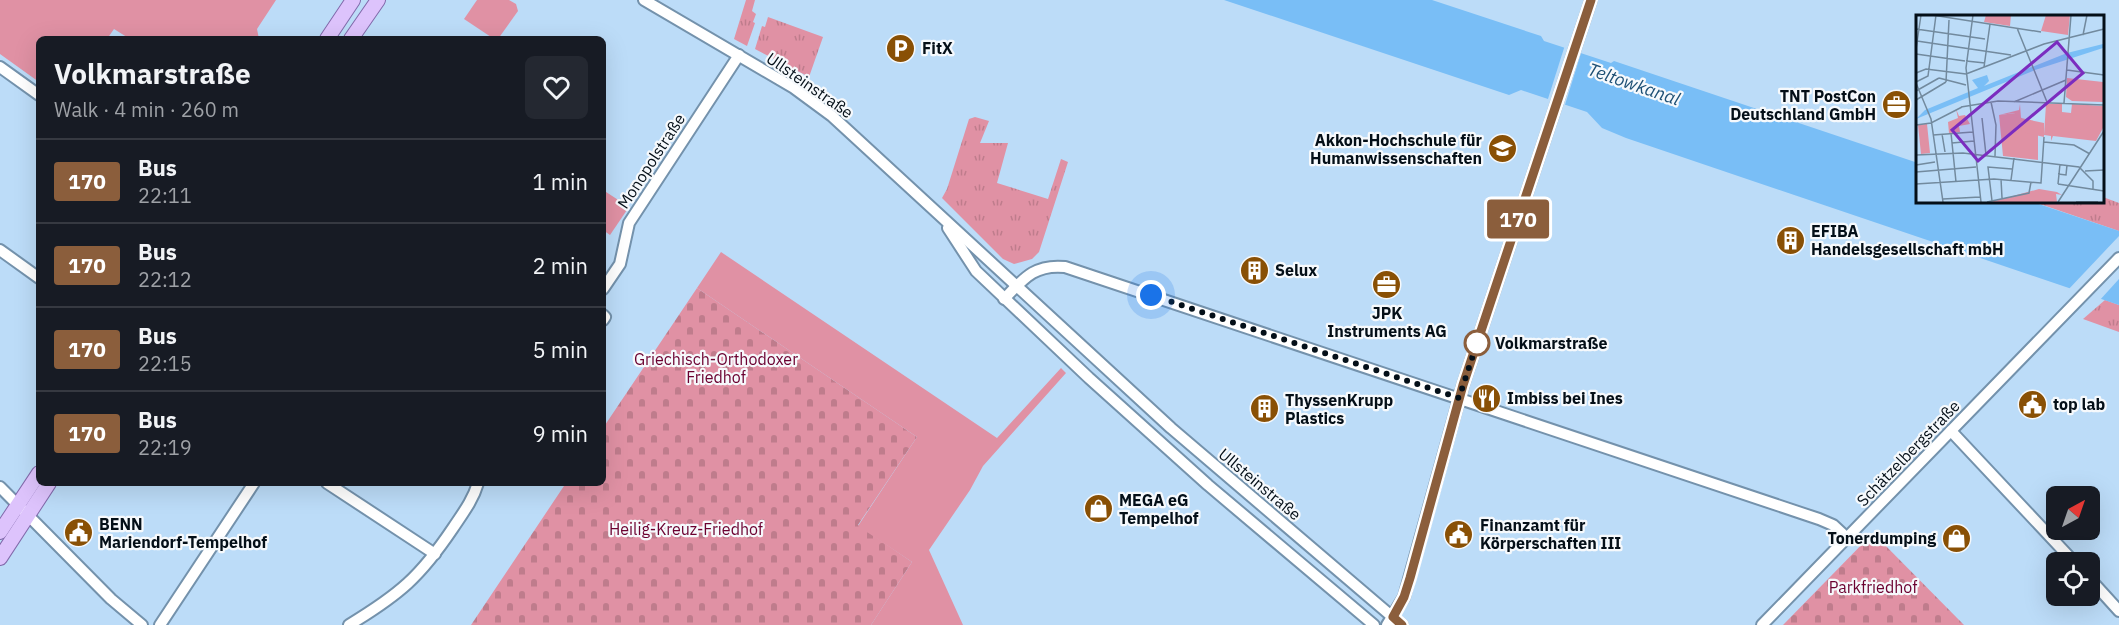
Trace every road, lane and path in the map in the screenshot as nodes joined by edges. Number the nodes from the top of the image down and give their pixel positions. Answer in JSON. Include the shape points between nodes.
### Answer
{"nodes":[{"id":1,"x":353,"y":0,"type":"edge"},
{"id":2,"x":378,"y":0,"type":"edge"},
{"id":3,"x":644,"y":0,"type":"edge"},
{"id":4,"x":1591,"y":0,"type":"edge"},
{"id":5,"x":329,"y":36,"type":"edge"},
{"id":6,"x":353,"y":36,"type":"edge"},
{"id":7,"x":739,"y":55,"type":"junction"},
{"id":8,"x":0,"y":67,"type":"edge"},
{"id":9,"x":36,"y":93,"type":"edge"},
{"id":10,"x":941,"y":217,"type":"junction"},
{"id":11,"x":0,"y":250,"type":"edge"},
{"id":12,"x":2119,"y":258,"type":"edge"},
{"id":13,"x":36,"y":276,"type":"edge"},
{"id":14,"x":606,"y":285,"type":"edge"},
{"id":15,"x":1017,"y":285,"type":"junction"},
{"id":16,"x":1004,"y":299,"type":"junction"},
{"id":17,"x":1101,"y":364,"type":"junction"},
{"id":18,"x":1089,"y":378,"type":"junction"},
{"id":19,"x":1459,"y":398,"type":"junction"},
{"id":20,"x":1951,"y":431,"type":"junction"},
{"id":21,"x":36,"y":480,"type":"edge"},
{"id":22,"x":46,"y":486,"type":"edge"},
{"id":23,"x":252,"y":486,"type":"edge"},
{"id":24,"x":332,"y":486,"type":"edge"},
{"id":25,"x":477,"y":486,"type":"edge"},
{"id":26,"x":0,"y":487,"type":"edge"},
{"id":27,"x":23,"y":510,"type":"junction"},
{"id":28,"x":0,"y":532,"type":"edge"},
{"id":29,"x":1847,"y":538,"type":"junction"},
{"id":30,"x":2065,"y":552,"type":"edge"},
{"id":31,"x":435,"y":554,"type":"junction"},
{"id":32,"x":0,"y":558,"type":"edge"},
{"id":33,"x":1357,"y":586,"type":"junction"},
{"id":34,"x":2100,"y":590,"type":"edge"},
{"id":35,"x":1345,"y":600,"type":"junction"},
{"id":36,"x":2119,"y":611,"type":"edge"},
{"id":37,"x":1394,"y":622,"type":"edge"},
{"id":38,"x":142,"y":625,"type":"edge"},
{"id":39,"x":160,"y":625,"type":"edge"},
{"id":40,"x":349,"y":625,"type":"edge"},
{"id":41,"x":1374,"y":625,"type":"edge"},
{"id":42,"x":1762,"y":625,"type":"edge"}],
"edges":[{"from":1,"to":5,"type":"main road"},
{"from":2,"to":6,"type":"main road"},
{"from":3,"to":7,"type":"street","name":"Ullsteinstraße"},
{"from":4,"to":19,"type":"street"},
{"from":7,"to":10,"type":"street","name":"Ullsteinstraße","via":[[832,116]]},
{"from":7,"to":14,"type":"street","name":"Monopolstraße","via":[[629,223],[620,264]]},
{"from":8,"to":9,"type":"street"},
{"from":10,"to":15,"type":"street","name":"Ullsteinstraße"},
{"from":10,"to":16,"type":"street","name":"Ullsteinstraße","via":[[976,271]]},
{"from":11,"to":13,"type":"street"},
{"from":12,"to":20,"type":"street","name":"Schätzelbergstraße"},
{"from":15,"to":16,"type":"street"},
{"from":15,"to":17,"type":"street","name":"Ullsteinstraße"},
{"from":15,"to":19,"type":"street","via":[[1035,271],[1065,267]]},
{"from":16,"to":18,"type":"street","name":"Ullsteinstraße"},
{"from":17,"to":18,"type":"street"},
{"from":17,"to":33,"type":"street","name":"Ullsteinstraße"},
{"from":18,"to":35,"type":"street","name":"Ullsteinstraße"},
{"from":19,"to":29,"type":"street","via":[[1819,519]]},
{"from":19,"to":37,"type":"street","via":[[1410,578]]},
{"from":20,"to":29,"type":"street","name":"Schätzelbergstraße"},
{"from":20,"to":30,"type":"street"},
{"from":21,"to":27,"type":"main road"},
{"from":22,"to":27,"type":"main road"},
{"from":23,"to":39,"type":"street"},
{"from":24,"to":31,"type":"street"},
{"from":25,"to":31,"type":"street","via":[[472,500]]},
{"from":26,"to":27,"type":"street"},
{"from":27,"to":28,"type":"main road"},
{"from":27,"to":32,"type":"main road"},
{"from":27,"to":38,"type":"street"},
{"from":29,"to":42,"type":"street","name":"Schätzelbergstraße"},
{"from":31,"to":40,"type":"street","via":[[402,590]]},
{"from":33,"to":35,"type":"street"},
{"from":33,"to":37,"type":"street","name":"Ullsteinstraße"},
{"from":34,"to":36,"type":"street"},
{"from":35,"to":41,"type":"street","name":"Ullsteinstraße"}]}
